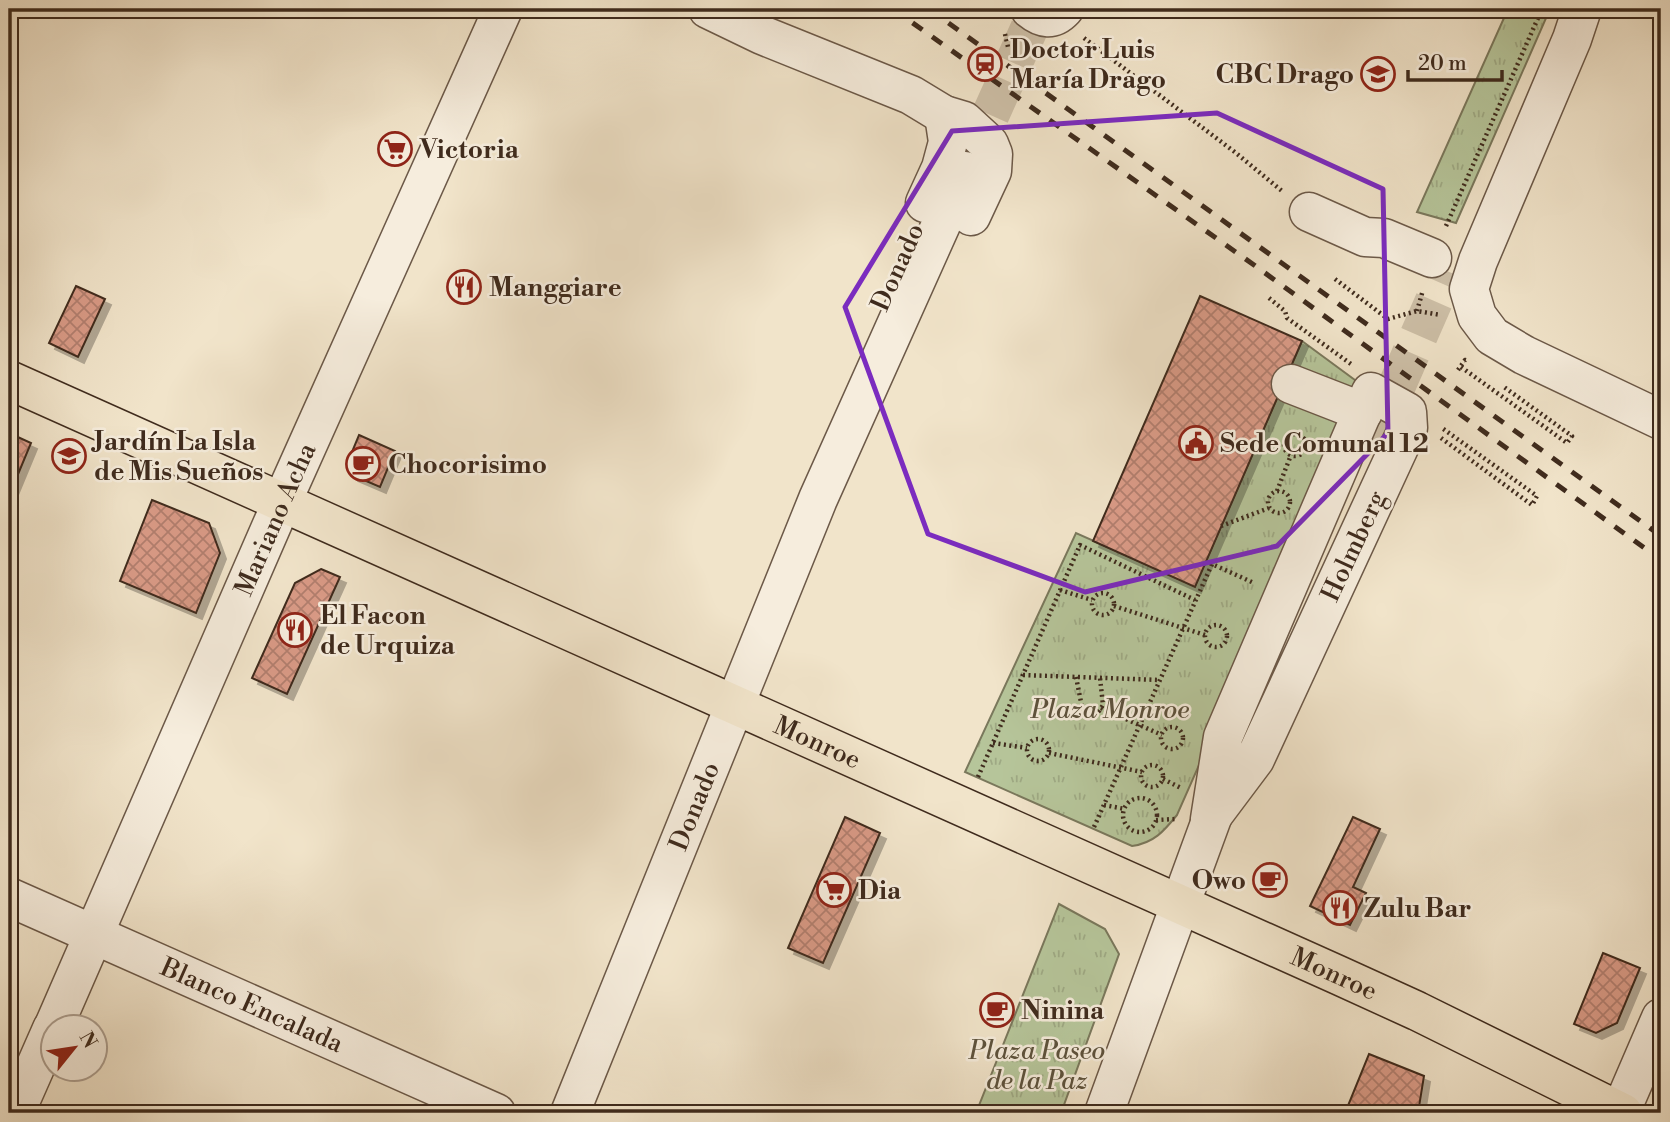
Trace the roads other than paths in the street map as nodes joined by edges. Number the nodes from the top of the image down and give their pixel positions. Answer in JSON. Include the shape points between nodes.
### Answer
{"nodes":[{"id":1,"x":708,"y":9,"type":"edge"},
{"id":2,"x":1563,"y":9,"type":"edge"},
{"id":3,"x":1582,"y":9,"type":"edge"},
{"id":4,"x":502,"y":11,"type":"edge"},
{"id":5,"x":943,"y":115,"type":"junction"},
{"id":6,"x":1309,"y":212,"type":"road end"},
{"id":7,"x":9,"y":380,"type":"edge"},
{"id":8,"x":1291,"y":384,"type":"dead end"},
{"id":9,"x":1661,"y":419,"type":"edge"},
{"id":10,"x":818,"y":499,"type":"junction"},
{"id":11,"x":282,"y":502,"type":"junction"},
{"id":12,"x":736,"y":706,"type":"junction"},
{"id":13,"x":9,"y":897,"type":"edge"},
{"id":14,"x":1180,"y":904,"type":"junction"},
{"id":15,"x":93,"y":934,"type":"junction"},
{"id":16,"x":59,"y":1014,"type":"edge"},
{"id":17,"x":1661,"y":1018,"type":"edge"},
{"id":18,"x":38,"y":1062,"type":"edge"},
{"id":19,"x":15,"y":1113,"type":"edge"},
{"id":20,"x":496,"y":1113,"type":"edge"},
{"id":21,"x":570,"y":1113,"type":"edge"},
{"id":22,"x":1104,"y":1113,"type":"edge"},
{"id":23,"x":1621,"y":1113,"type":"edge"}],
"edges":[{"from":1,"to":5,"type":"street","via":[[911,95]]},
{"from":2,"to":6,"type":"street","via":[[1440,264],[1384,238],[1365,237]]},
{"from":3,"to":9,"type":"street","via":[[1469,289],[1477,316],[1492,335],[1524,355]]},
{"from":4,"to":11,"type":"street","name":"Mariano Acha"},
{"from":5,"to":10,"type":"street","name":"Donado","via":[[948,142],[941,169],[830,416]]},
{"from":5,"to":10,"type":"street","name":"Donado","via":[[964,121],[989,144],[993,154],[978,171],[870,439]]},
{"from":7,"to":11,"type":"main road","name":"Monroe"},
{"from":8,"to":14,"type":"street","name":"Holmberg","via":[[1369,415]]},
{"from":10,"to":12,"type":"street","name":"Donado"},
{"from":11,"to":12,"type":"main road","name":"Monroe"},
{"from":11,"to":15,"type":"street","name":"Mariano Acha"},
{"from":12,"to":14,"type":"main road","name":"Monroe"},
{"from":12,"to":21,"type":"street","name":"Donado"},
{"from":13,"to":15,"type":"street","name":"Blanco Encalada"},
{"from":14,"to":22,"type":"street","name":"Holmberg"},
{"from":14,"to":23,"type":"main road","name":"Monroe","via":[[1417,1011]]},
{"from":15,"to":16,"type":"street","name":"Mariano Acha"},
{"from":15,"to":20,"type":"street","name":"Blanco Encalada"},
{"from":17,"to":23,"type":"street"},
{"from":18,"to":19,"type":"street","name":"Mariano Acha"}]}
